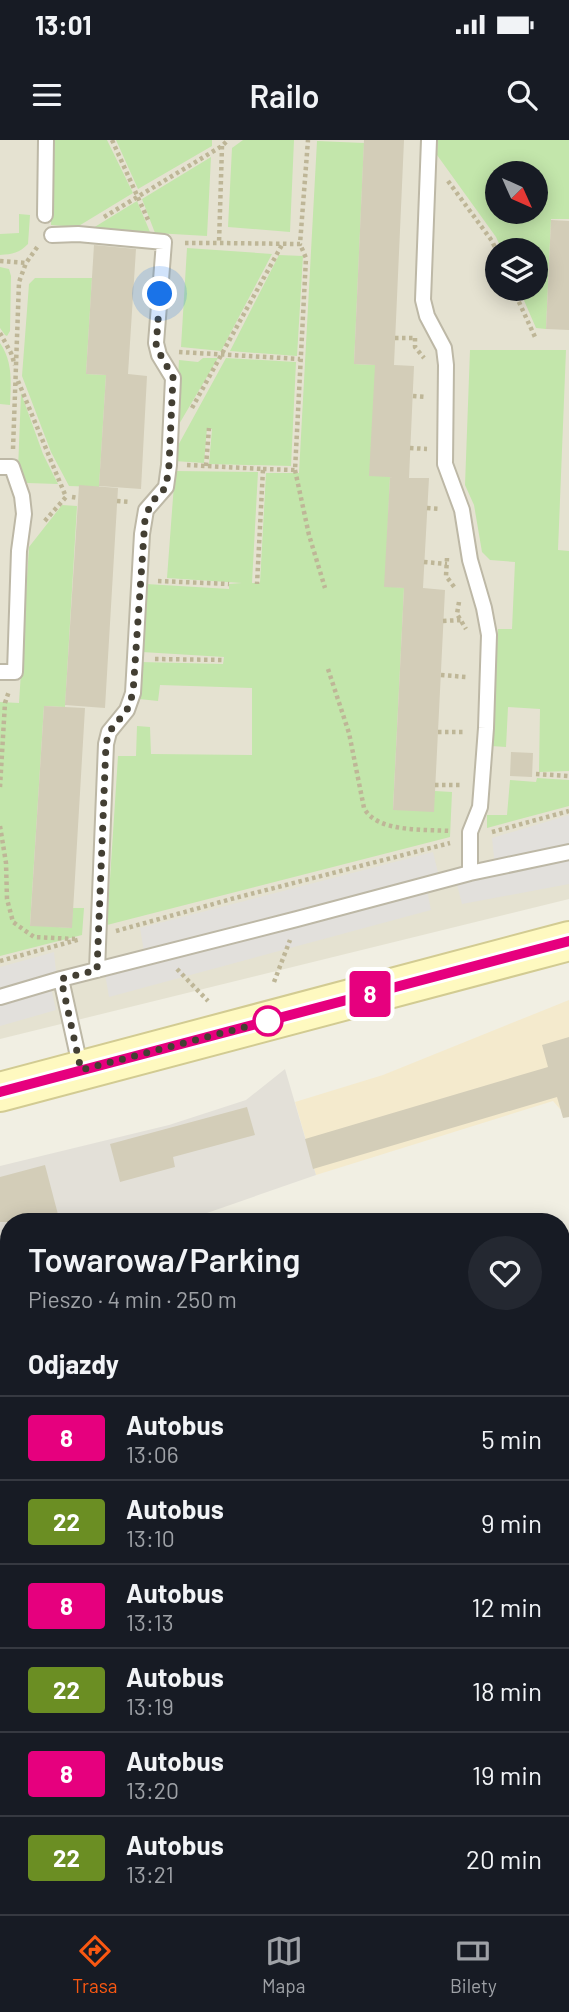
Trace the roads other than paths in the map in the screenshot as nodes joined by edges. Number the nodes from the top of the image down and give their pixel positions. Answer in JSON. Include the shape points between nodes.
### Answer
{"nodes":[{"id":1,"x":46,"y":140,"type":"edge"},
{"id":2,"x":429,"y":140,"type":"edge"},
{"id":3,"x":45,"y":215,"type":"road end"},
{"id":4,"x":52,"y":235,"type":"dead end"},
{"id":5,"x":6,"y":467,"type":"edge"},
{"id":6,"x":7,"y":672,"type":"edge"},
{"id":7,"x":569,"y":852,"type":"edge"},
{"id":8,"x":470,"y":873,"type":"junction"},
{"id":9,"x":569,"y":941,"type":"edge"},
{"id":10,"x":97,"y":970,"type":"junction"},
{"id":11,"x":61,"y":979,"type":"junction"},
{"id":12,"x":0,"y":997,"type":"edge"},
{"id":13,"x":81,"y":1070,"type":"junction"},
{"id":14,"x":0,"y":1092,"type":"edge"}],
"edges":[{"from":1,"to":3,"type":"lane"},
{"from":2,"to":8,"type":"lane","via":[[423,300],[444,348],[445,464],[462,510],[489,635],[480,807],[470,835]]},
{"from":4,"to":10,"type":"lane","via":[[164,242],[156,342],[173,377],[166,487],[146,510],[142,534],[133,693],[106,744]]},
{"from":5,"to":6,"type":"lane","via":[[24,504]]},
{"from":7,"to":8,"type":"lane"},
{"from":8,"to":10,"type":"lane"},
{"from":9,"to":13,"type":"main road"},
{"from":10,"to":11,"type":"lane"},
{"from":11,"to":12,"type":"lane"},
{"from":11,"to":13,"type":"lane"},
{"from":13,"to":14,"type":"main road"}]}
